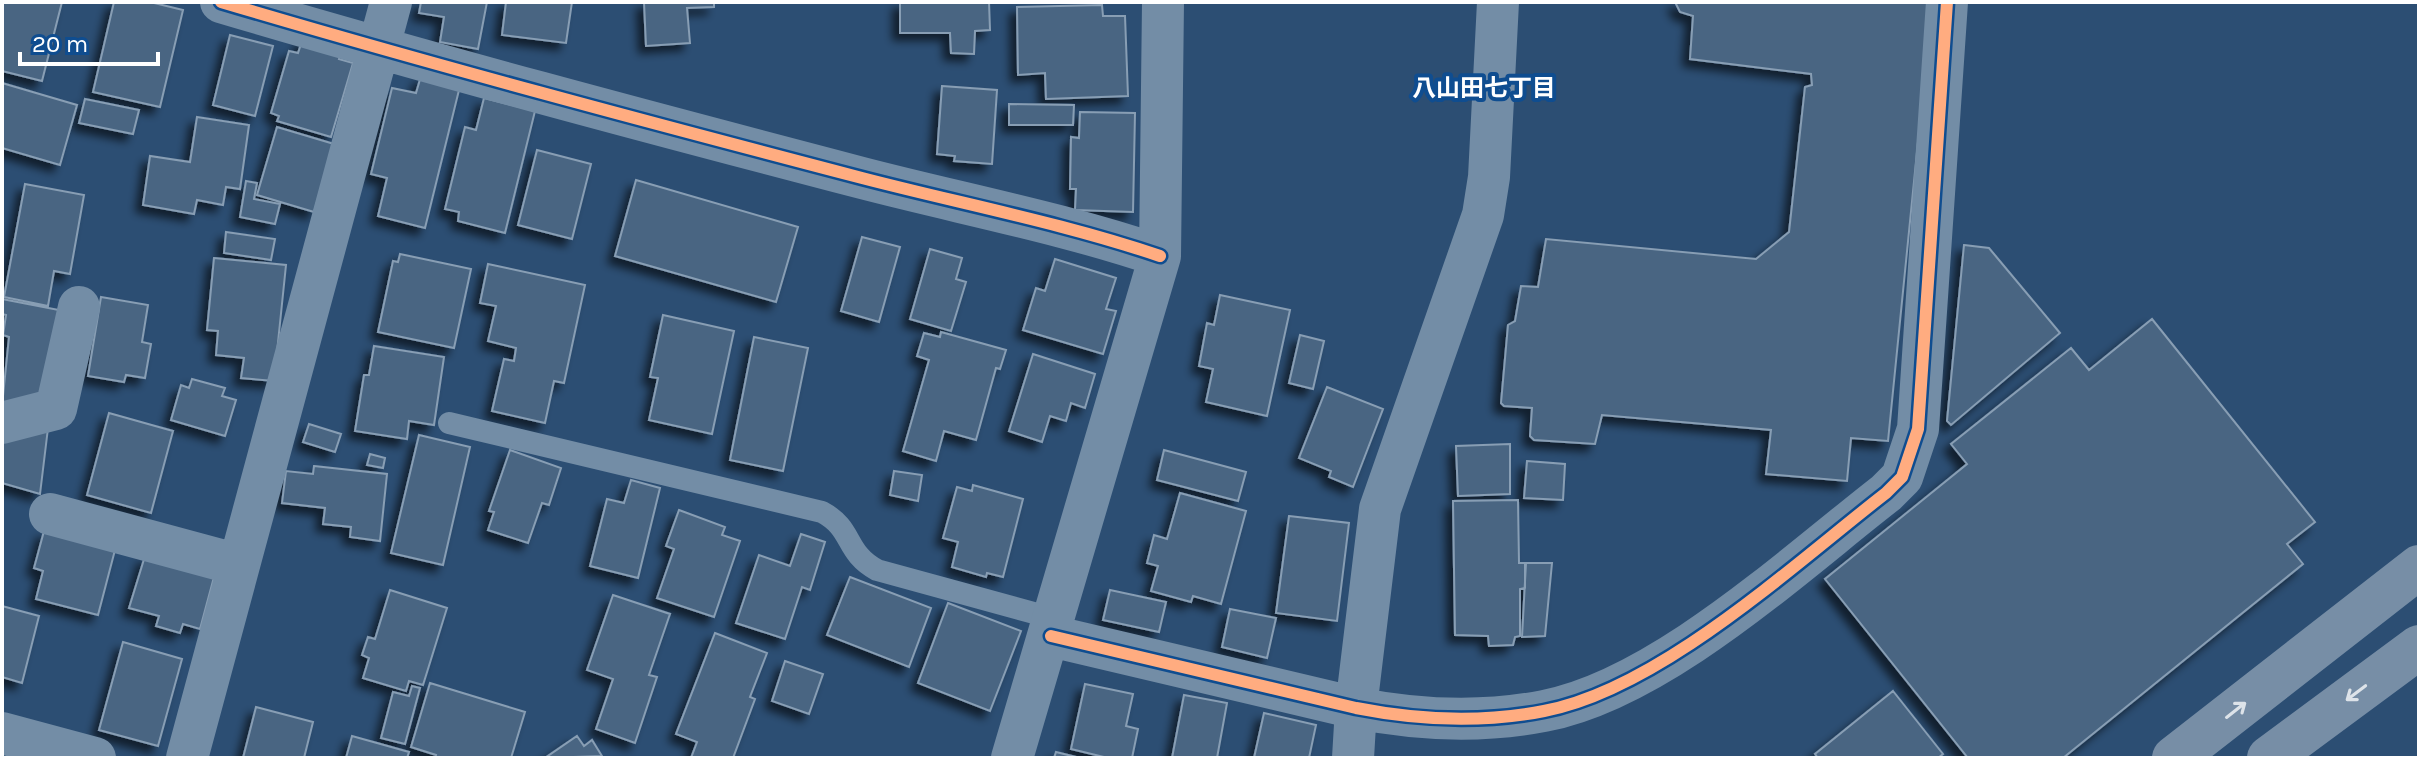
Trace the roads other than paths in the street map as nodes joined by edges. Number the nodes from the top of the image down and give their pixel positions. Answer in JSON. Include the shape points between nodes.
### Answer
{"nodes":[{"id":1,"x":221,"y":2,"type":"edge"},
{"id":2,"x":391,"y":2,"type":"edge"},
{"id":3,"x":1163,"y":2,"type":"edge"},
{"id":4,"x":1498,"y":2,"type":"edge"},
{"id":5,"x":1947,"y":2,"type":"edge"},
{"id":6,"x":378,"y":49,"type":"junction"},
{"id":7,"x":1160,"y":256,"type":"junction"},
{"id":8,"x":79,"y":307,"type":"dead end"},
{"id":9,"x":2,"y":423,"type":"edge"},
{"id":10,"x":449,"y":423,"type":"dead end"},
{"id":11,"x":50,"y":514,"type":"dead end"},
{"id":12,"x":239,"y":565,"type":"junction"},
{"id":13,"x":2419,"y":567,"type":"edge"},
{"id":14,"x":1053,"y":628,"type":"junction"},
{"id":15,"x":2419,"y":647,"type":"edge"},
{"id":16,"x":1356,"y":708,"type":"junction"},
{"id":17,"x":2,"y":733,"type":"edge"},
{"id":18,"x":95,"y":758,"type":"edge"},
{"id":19,"x":187,"y":758,"type":"edge"},
{"id":20,"x":1012,"y":758,"type":"edge"},
{"id":21,"x":1353,"y":758,"type":"edge"},
{"id":22,"x":2174,"y":758,"type":"edge"},
{"id":23,"x":2269,"y":758,"type":"edge"}],
"edges":[{"from":1,"to":6,"type":"street"},
{"from":2,"to":6,"type":"street"},
{"from":3,"to":7,"type":"street"},
{"from":4,"to":16,"type":"street","via":[[1483,215],[1380,509]]},
{"from":5,"to":16,"type":"street","via":[[1918,429],[1902,477],[1700,637],[1608,688],[1545,711],[1511,715],[1454,719]]},
{"from":6,"to":7,"type":"street"},
{"from":6,"to":12,"type":"street"},
{"from":7,"to":14,"type":"street"},
{"from":8,"to":9,"type":"street","via":[[56,409]]},
{"from":10,"to":14,"type":"lane","via":[[822,512],[842,524],[860,561],[877,570]]},
{"from":11,"to":12,"type":"street"},
{"from":12,"to":19,"type":"street"},
{"from":22,"to":13,"type":"highway","one_way":true},
{"from":14,"to":16,"type":"street"},
{"from":14,"to":20,"type":"street"},
{"from":15,"to":23,"type":"highway","one_way":true},
{"from":16,"to":21,"type":"street"},
{"from":17,"to":18,"type":"street"}]}
